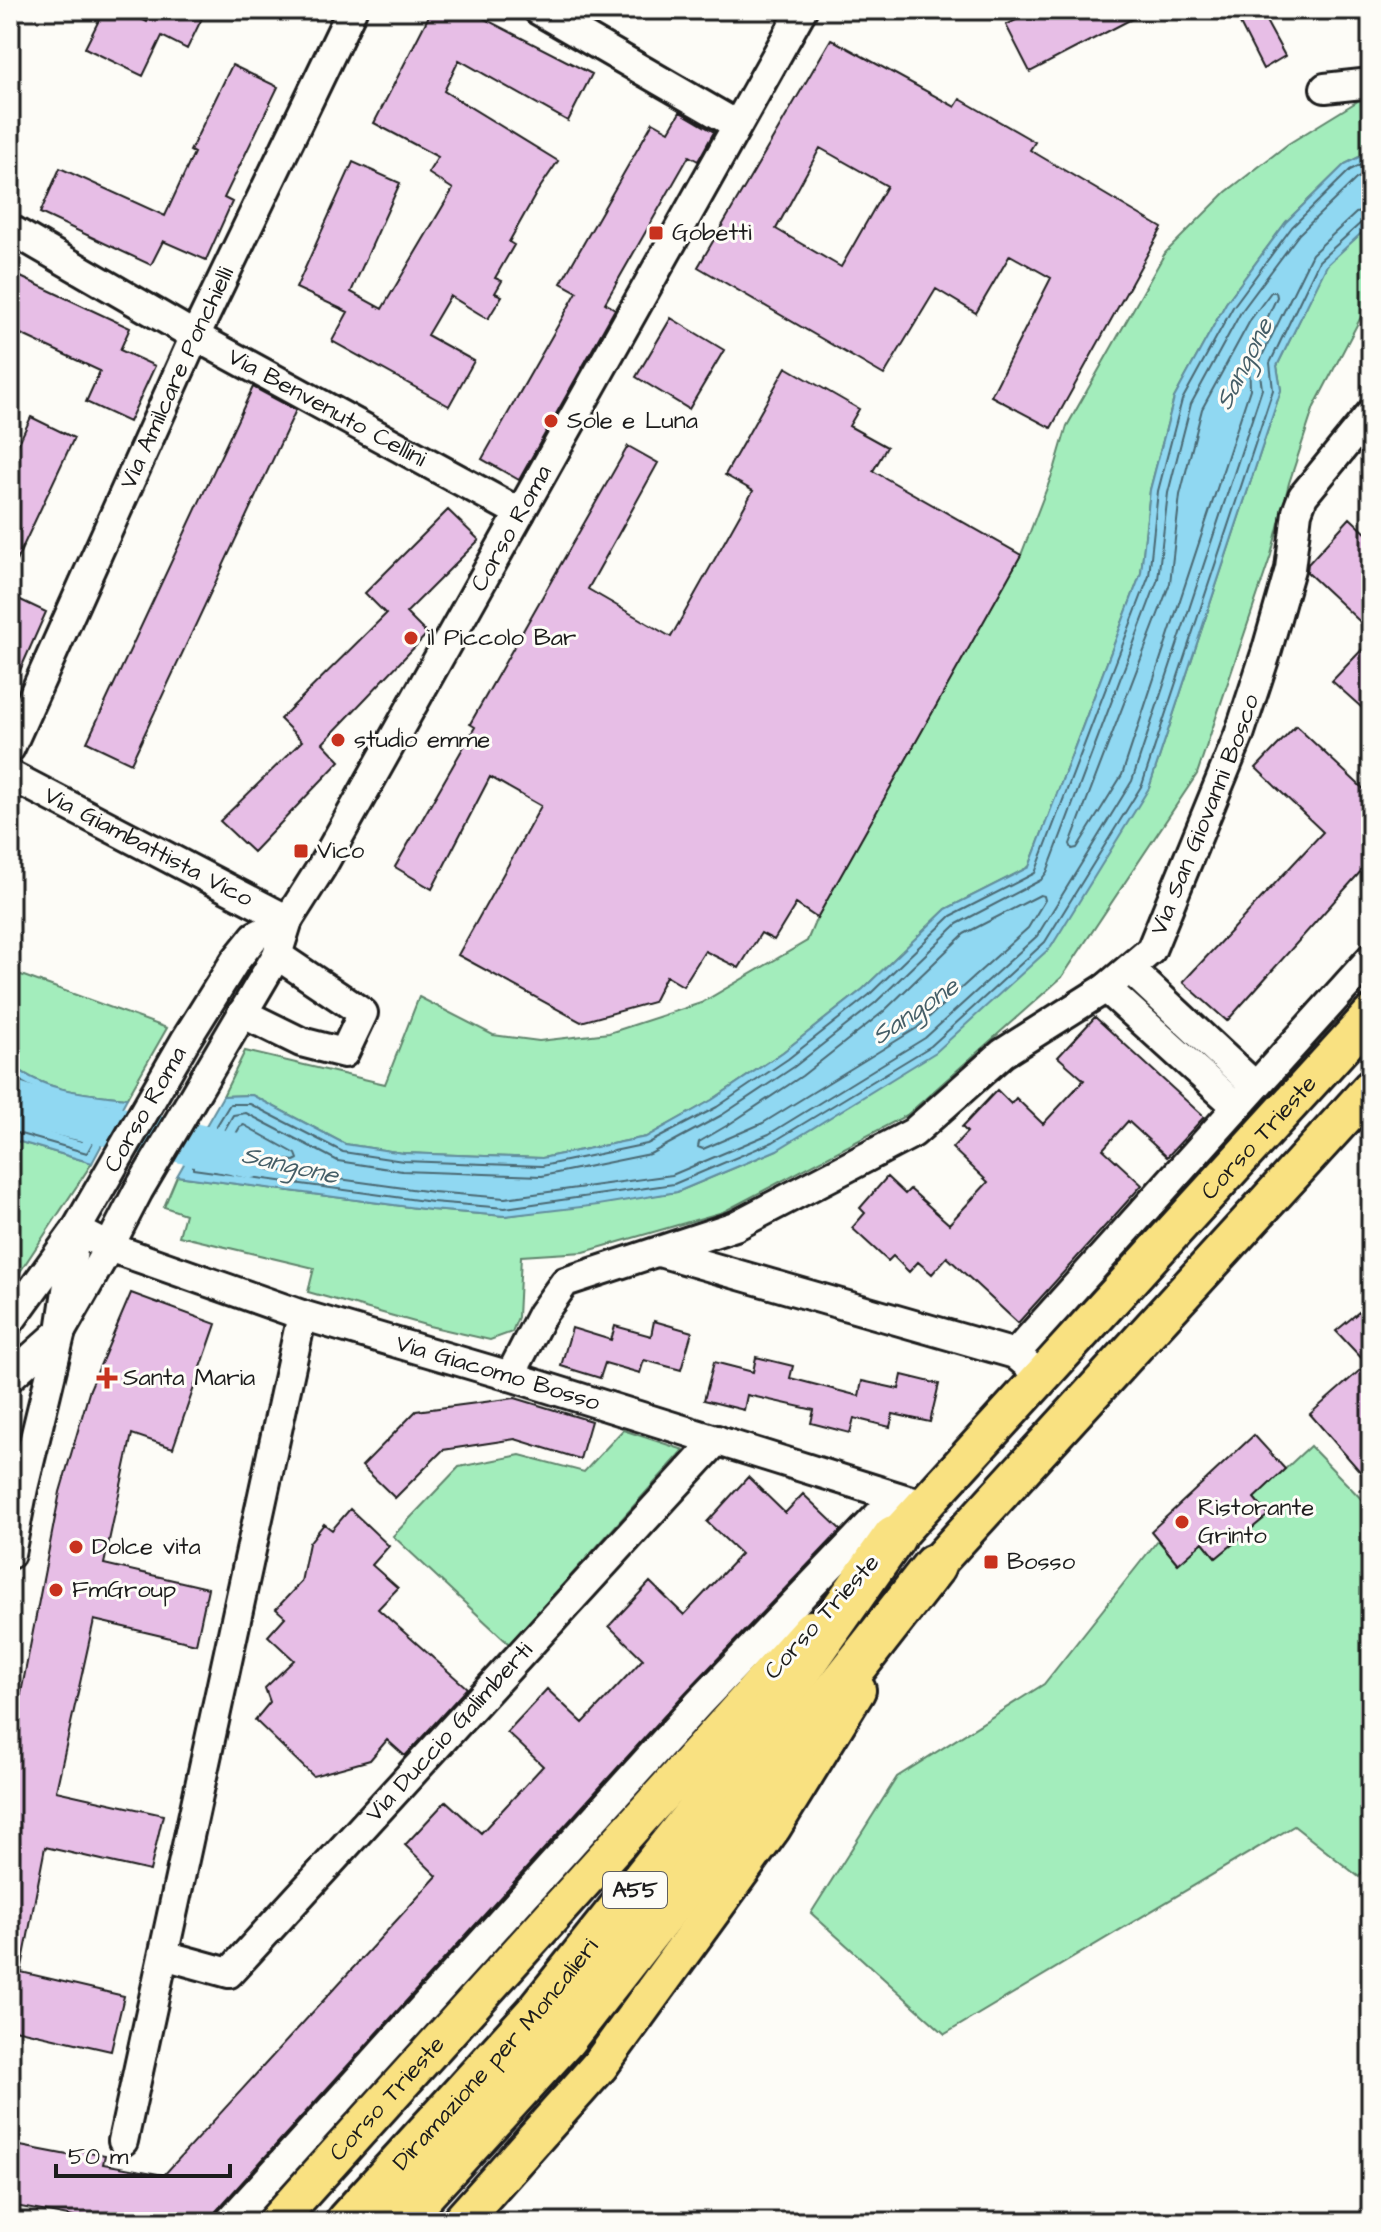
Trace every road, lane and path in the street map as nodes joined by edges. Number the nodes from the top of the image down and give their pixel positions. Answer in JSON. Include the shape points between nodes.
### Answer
{"nodes":[{"id":1,"x":352,"y":10,"type":"edge"},
{"id":2,"x":538,"y":10,"type":"edge"},
{"id":3,"x":802,"y":10,"type":"edge"},
{"id":4,"x":1371,"y":83,"type":"edge"},
{"id":5,"x":1325,"y":88,"type":"dead end"},
{"id":6,"x":737,"y":125,"type":"junction"},
{"id":7,"x":10,"y":229,"type":"edge"},
{"id":8,"x":195,"y":336,"type":"junction"},
{"id":9,"x":1371,"y":413,"type":"edge"},
{"id":10,"x":520,"y":513,"type":"junction"},
{"id":11,"x":10,"y":748,"type":"edge"},
{"id":12,"x":10,"y":775,"type":"edge"},
{"id":13,"x":288,"y":920,"type":"junction"},
{"id":14,"x":277,"y":955,"type":"junction"},
{"id":15,"x":1371,"y":958,"type":"edge"},
{"id":16,"x":1131,"y":970,"type":"junction"},
{"id":17,"x":1106,"y":988,"type":"junction"},
{"id":18,"x":242,"y":1013,"type":"junction"},
{"id":19,"x":1371,"y":1015,"type":"edge"},
{"id":20,"x":1371,"y":1088,"type":"edge"},
{"id":21,"x":1246,"y":1096,"type":"junction"},
{"id":22,"x":116,"y":1162,"type":"junction"},
{"id":23,"x":76,"y":1230,"type":"junction"},
{"id":24,"x":109,"y":1247,"type":"junction"},
{"id":25,"x":659,"y":1252,"type":"junction"},
{"id":26,"x":302,"y":1315,"type":"junction"},
{"id":27,"x":10,"y":1321,"type":"edge"},
{"id":28,"x":61,"y":1331,"type":"junction"},
{"id":29,"x":1028,"y":1365,"type":"junction"},
{"id":30,"x":510,"y":1376,"type":"junction"},
{"id":31,"x":10,"y":1377,"type":"edge"},
{"id":32,"x":717,"y":1440,"type":"junction"},
{"id":33,"x":22,"y":1445,"type":"edge"},
{"id":34,"x":905,"y":1513,"type":"junction"},
{"id":35,"x":10,"y":1554,"type":"edge"},
{"id":36,"x":934,"y":1566,"type":"junction"},
{"id":37,"x":164,"y":1955,"type":"junction"},
{"id":38,"x":123,"y":2141,"type":"dead end"},
{"id":39,"x":229,"y":2222,"type":"edge"},
{"id":40,"x":276,"y":2222,"type":"edge"},
{"id":41,"x":347,"y":2222,"type":"edge"},
{"id":42,"x":397,"y":2222,"type":"edge"},
{"id":43,"x":460,"y":2222,"type":"edge"}],
"edges":[{"from":1,"to":8,"type":"street","name":"Via Amilcare Ponchielli"},
{"from":2,"to":6,"type":"street"},
{"from":3,"to":6,"type":"street","name":"Corso Roma"},
{"from":4,"to":5,"type":"street"},
{"from":6,"to":10,"type":"street","name":"Corso Roma"},
{"from":7,"to":8,"type":"street","name":"Via Benvenuto Cellini"},
{"from":8,"to":10,"type":"street","name":"Via Benvenuto Cellini"},
{"from":8,"to":11,"type":"street","name":"Via Amilcare Ponchielli"},
{"from":9,"to":16,"type":"street","name":"Via San Giovanni Bosco","via":[[1303,496],[1290,569],[1239,735],[1151,950]]},
{"from":10,"to":13,"type":"street","name":"Corso Roma"},
{"from":12,"to":13,"type":"street","name":"Via Giambattista Vico"},
{"from":13,"to":14,"type":"street","name":"Corso Roma"},
{"from":13,"to":22,"type":"street","name":"Corso Roma","via":[[255,936],[235,961]]},
{"from":14,"to":18,"type":"street","name":"Corso Roma"},
{"from":14,"to":18,"type":"street","via":[[363,1013],[344,1053],[301,1042]]},
{"from":15,"to":21,"type":"street","name":"Corso Trieste"},
{"from":16,"to":17,"type":"street","name":"Via San Giovanni Bosco"},
{"from":16,"to":21,"type":"street"},
{"from":17,"to":21,"type":"street"},
{"from":17,"to":25,"type":"street","name":"Via San Giovanni Bosco","via":[[1003,1053],[913,1133],[735,1226]]},
{"from":18,"to":24,"type":"street","name":"Corso Roma"},
{"from":19,"to":29,"type":"main road","name":"Corso Trieste"},
{"from":20,"to":36,"type":"main road","name":"Corso Trieste"},
{"from":21,"to":29,"type":"street","name":"Corso Trieste"},
{"from":22,"to":23,"type":"street","name":"Corso Roma"},
{"from":22,"to":24,"type":"street","via":[[98,1226]]},
{"from":23,"to":24,"type":"street","name":"Via Giacomo Bosso"},
{"from":23,"to":27,"type":"street"},
{"from":23,"to":28,"type":"street","name":"Corso Roma"},
{"from":24,"to":26,"type":"street","name":"Via Giacomo Bosso"},
{"from":24,"to":28,"type":"street","name":"Corso Roma"},
{"from":25,"to":29,"type":"street"},
{"from":25,"to":30,"type":"street","name":"Via San Giovanni Bosco","via":[[565,1282]]},
{"from":26,"to":30,"type":"street","name":"Via Giacomo Bosso"},
{"from":26,"to":37,"type":"street"},
{"from":28,"to":31,"type":"street"},
{"from":28,"to":33,"type":"street","name":"Corso Roma"},
{"from":29,"to":34,"type":"main road","name":"Corso Trieste"},
{"from":30,"to":32,"type":"street","name":"Via Giacomo Bosso"},
{"from":32,"to":34,"type":"street","name":"Via Giacomo Bosso"},
{"from":32,"to":37,"type":"street","name":"Via Duccio Galimberti","via":[[229,1973]]},
{"from":33,"to":35,"type":"street","name":"Corso Roma"},
{"from":34,"to":39,"type":"street","via":[[689,1714]]},
{"from":34,"to":40,"type":"main road","name":"Corso Trieste"},
{"from":34,"to":41,"type":"highway","name":"Diramazione per Moncalieri","number":"A55","via":[[722,1781],[536,2014]]},
{"from":36,"to":42,"type":"highway","name":"Diramazione per Moncalieri","number":"A55","via":[[564,2039]]},
{"from":36,"to":43,"type":"main road","name":"Corso Trieste","via":[[772,1828],[600,2065]]},
{"from":37,"to":38,"type":"street"}]}
